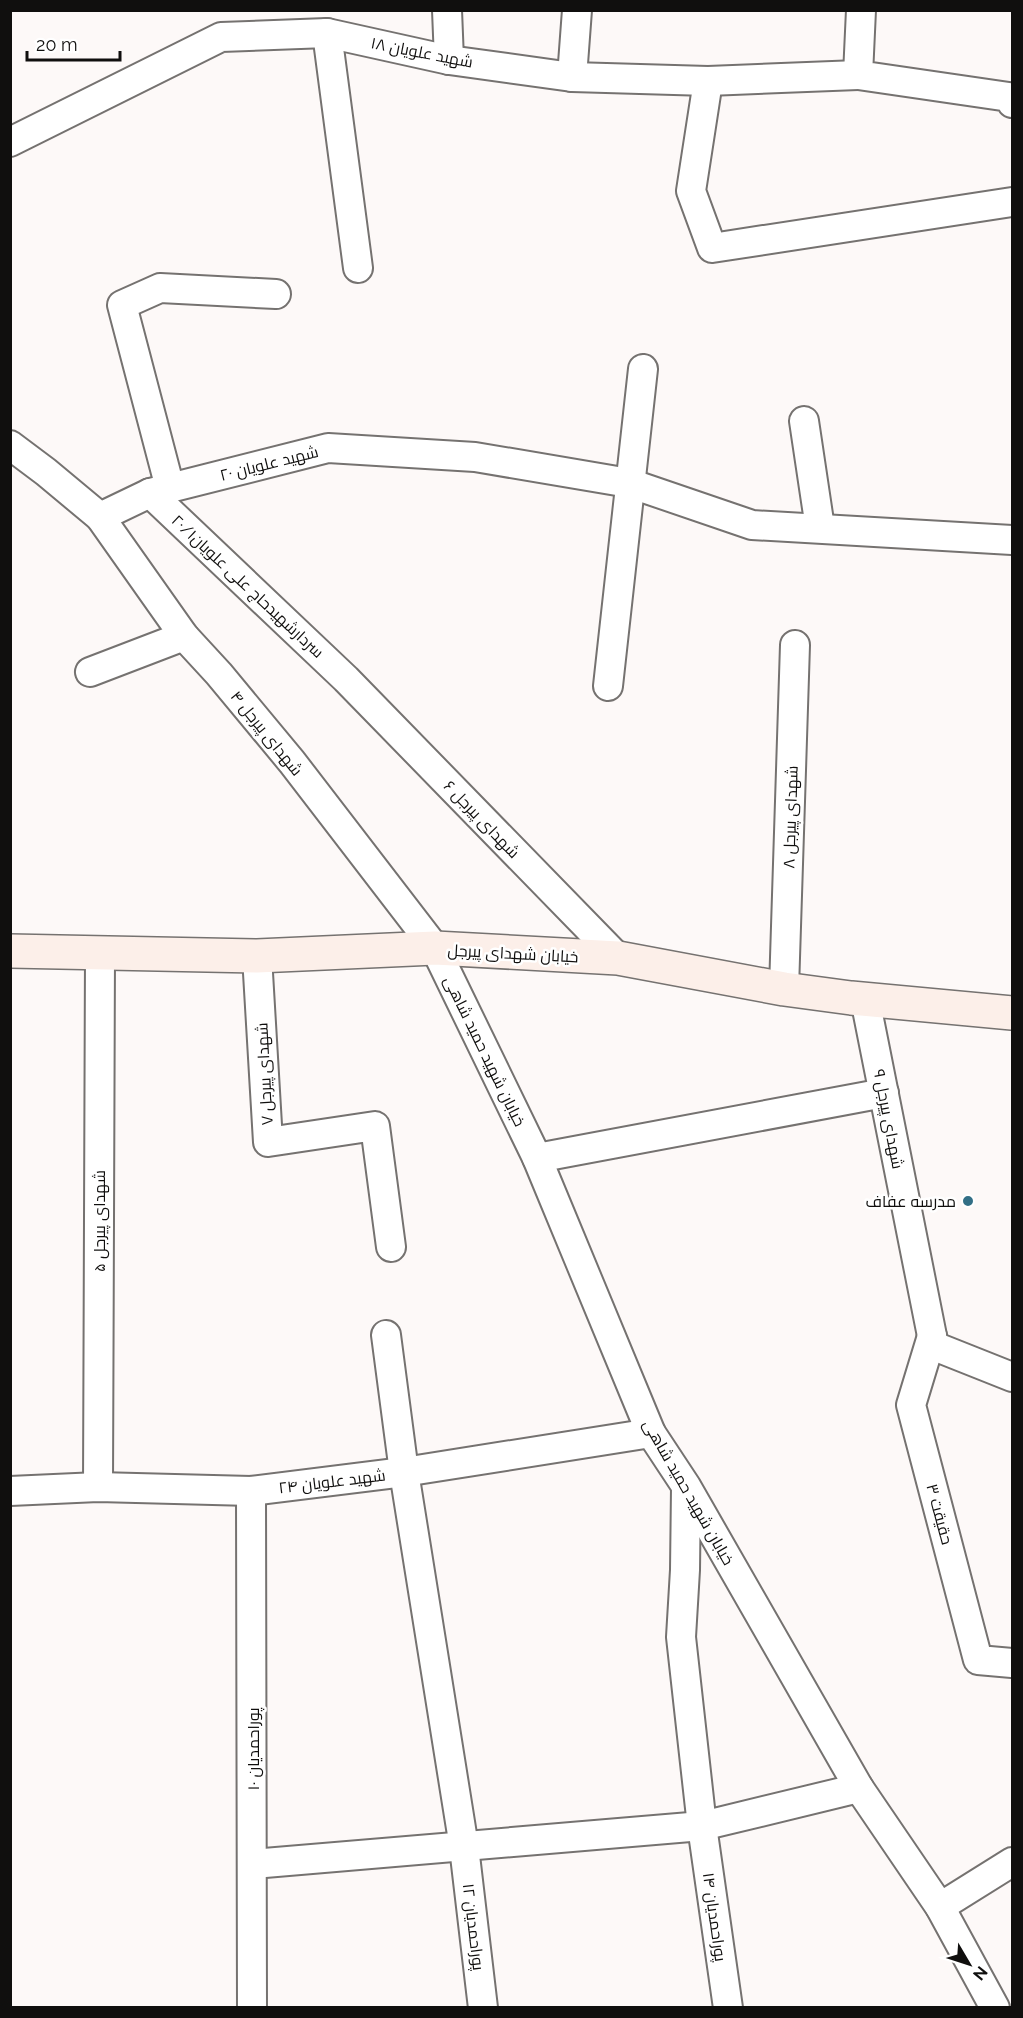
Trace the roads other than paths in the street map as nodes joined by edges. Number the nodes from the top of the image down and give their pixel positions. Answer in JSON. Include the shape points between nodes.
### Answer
{"nodes":[{"id":1,"x":447,"y":10,"type":"edge"},
{"id":2,"x":577,"y":10,"type":"edge"},
{"id":3,"x":861,"y":10,"type":"edge"},
{"id":4,"x":327,"y":33,"type":"junction"},
{"id":5,"x":449,"y":60,"type":"junction"},
{"id":6,"x":858,"y":75,"type":"junction"},
{"id":7,"x":572,"y":77,"type":"junction"},
{"id":8,"x":708,"y":81,"type":"junction"},
{"id":9,"x":1012,"y":103,"type":"edge"},
{"id":10,"x":10,"y":142,"type":"edge"},
{"id":11,"x":1012,"y":202,"type":"edge"},
{"id":12,"x":358,"y":268,"type":"dead end"},
{"id":13,"x":276,"y":294,"type":"dead end"},
{"id":14,"x":643,"y":369,"type":"dead end"},
{"id":15,"x":804,"y":421,"type":"dead end"},
{"id":16,"x":10,"y":445,"type":"edge"},
{"id":17,"x":629,"y":483,"type":"junction"},
{"id":18,"x":160,"y":490,"type":"junction"},
{"id":19,"x":100,"y":517,"type":"junction"},
{"id":20,"x":820,"y":528,"type":"junction"},
{"id":21,"x":1012,"y":540,"type":"edge"},
{"id":22,"x":184,"y":636,"type":"junction"},
{"id":23,"x":795,"y":645,"type":"dead end"},
{"id":24,"x":90,"y":672,"type":"dead end"},
{"id":25,"x":346,"y":679,"type":"joint"},
{"id":26,"x":608,"y":686,"type":"dead end"},
{"id":27,"x":435,"y":948,"type":"junction"},
{"id":28,"x":10,"y":951,"type":"edge"},
{"id":29,"x":100,"y":954,"type":"junction"},
{"id":30,"x":257,"y":956,"type":"junction"},
{"id":31,"x":618,"y":958,"type":"junction"},
{"id":32,"x":784,"y":989,"type":"junction"},
{"id":33,"x":865,"y":999,"type":"junction"},
{"id":34,"x":1012,"y":1012,"type":"edge"},
{"id":35,"x":884,"y":1093,"type":"junction"},
{"id":36,"x":537,"y":1158,"type":"junction"},
{"id":37,"x":391,"y":1247,"type":"dead end"},
{"id":38,"x":386,"y":1335,"type":"dead end"},
{"id":39,"x":933,"y":1341,"type":"junction"},
{"id":40,"x":1012,"y":1377,"type":"edge"},
{"id":41,"x":651,"y":1432,"type":"junction"},
{"id":42,"x":404,"y":1472,"type":"junction"},
{"id":43,"x":686,"y":1486,"type":"junction"},
{"id":44,"x":98,"y":1487,"type":"junction"},
{"id":45,"x":10,"y":1491,"type":"edge"},
{"id":46,"x":251,"y":1491,"type":"junction"},
{"id":47,"x":1012,"y":1663,"type":"edge"},
{"id":48,"x":859,"y":1788,"type":"junction"},
{"id":49,"x":702,"y":1826,"type":"junction"},
{"id":50,"x":464,"y":1847,"type":"junction"},
{"id":51,"x":1012,"y":1862,"type":"edge"},
{"id":52,"x":253,"y":1864,"type":"junction"},
{"id":53,"x":940,"y":1907,"type":"junction"},
{"id":54,"x":252,"y":2007,"type":"edge"},
{"id":55,"x":483,"y":2007,"type":"edge"},
{"id":56,"x":728,"y":2007,"type":"edge"},
{"id":57,"x":995,"y":2007,"type":"edge"}],
"edges":[{"from":1,"to":5,"type":"street"},
{"from":2,"to":7,"type":"street"},
{"from":3,"to":6,"type":"street"},
{"from":4,"to":5,"type":"street","name":"شهید علویان ۱۸"},
{"from":4,"to":10,"type":"street","name":"شهید علویان ۱۸","via":[[221,37]]},
{"from":4,"to":12,"type":"street"},
{"from":5,"to":7,"type":"street","name":"شهید علویان ۱۸"},
{"from":6,"to":8,"type":"street","name":"شهید علویان ۱۸"},
{"from":6,"to":9,"type":"street","name":"شهید علویان ۱۸","via":[[1009,97]]},
{"from":7,"to":8,"type":"street","name":"شهید علویان ۱۸"},
{"from":8,"to":11,"type":"street","via":[[691,191],[712,248]]},
{"from":13,"to":18,"type":"street","via":[[160,288],[122,305]]},
{"from":14,"to":17,"type":"street"},
{"from":15,"to":20,"type":"street"},
{"from":16,"to":19,"type":"street"},
{"from":17,"to":18,"type":"street","name":"شهید علویان ۲۰","via":[[475,457],[328,448]]},
{"from":17,"to":20,"type":"street","name":"شهید علویان ۲۰","via":[[752,525]]},
{"from":17,"to":26,"type":"street"},
{"from":18,"to":19,"type":"street","name":"شهید علویان ۲۰"},
{"from":18,"to":25,"type":"street","name":"سردارشهیدحاج علی علویان۲۰/۱"},
{"from":19,"to":22,"type":"street","name":"شهدای پیرجل ۴"},
{"from":20,"to":21,"type":"street","name":"شهید علویان ۲۰"},
{"from":22,"to":24,"type":"street"},
{"from":22,"to":27,"type":"street","name":"شهدای پیرجل ۴","via":[[292,762]]},
{"from":23,"to":32,"type":"street","name":"شهدای پیرجل ۸"},
{"from":25,"to":31,"type":"street","name":"شهدای پیرجل ۶"},
{"from":27,"to":30,"type":"main road","name":"خیابان شهدای پیرجل"},
{"from":27,"to":31,"type":"main road","name":"خیابان شهدای پیرجل"},
{"from":27,"to":36,"type":"street","name":"خیابان شهید حمید شاهی"},
{"from":28,"to":29,"type":"main road","name":"خیابان شهدای پیرجل"},
{"from":29,"to":30,"type":"main road","name":"خیابان شهدای پیرجل"},
{"from":29,"to":44,"type":"street","name":"شهدای پیرجل ۵"},
{"from":30,"to":37,"type":"street","name":"شهدای پیرجل ۷","via":[[268,1142],[375,1126]]},
{"from":31,"to":32,"type":"main road","name":"خیابان شهدای پیرجل"},
{"from":32,"to":33,"type":"main road","name":"خیابان شهدای پیرجل"},
{"from":33,"to":34,"type":"main road","name":"خیابان شهدای پیرجل"},
{"from":33,"to":35,"type":"street","name":"شهدای پیرجل ۹"},
{"from":35,"to":36,"type":"street"},
{"from":35,"to":39,"type":"street","name":"شهدای پیرجل ۹"},
{"from":36,"to":41,"type":"street","name":"خیابان شهید حمید شاهی"},
{"from":38,"to":42,"type":"street","name":"پوراحمدیان ۱۲"},
{"from":39,"to":40,"type":"street"},
{"from":39,"to":47,"type":"street","name":"حقیقت ۳","via":[[911,1405],[978,1660]]},
{"from":41,"to":42,"type":"street","name":"شهید علویان ۲۴"},
{"from":41,"to":43,"type":"street","name":"خیابان شهید حمید شاهی"},
{"from":42,"to":46,"type":"street","name":"شهید علویان ۲۴"},
{"from":42,"to":50,"type":"street","name":"پوراحمدیان ۱۲"},
{"from":43,"to":48,"type":"street","name":"خیابان شهید حمید شاهی"},
{"from":43,"to":49,"type":"street","name":"پوراحمدیان ۱۴","via":[[681,1637]]},
{"from":44,"to":45,"type":"street","name":"شهید علویان ۲۴"},
{"from":44,"to":46,"type":"street","name":"شهید علویان ۲۴"},
{"from":46,"to":52,"type":"street","name":"پوراحمدیان ۱۰"},
{"from":48,"to":49,"type":"street"},
{"from":48,"to":53,"type":"street","name":"خیابان شهید حمید شاهی"},
{"from":49,"to":50,"type":"street"},
{"from":49,"to":56,"type":"street","name":"پوراحمدیان ۱۴"},
{"from":50,"to":52,"type":"street"},
{"from":50,"to":55,"type":"street","name":"پوراحمدیان ۱۲"},
{"from":51,"to":53,"type":"street"},
{"from":52,"to":54,"type":"street","name":"پوراحمدیان ۱۰"},
{"from":53,"to":57,"type":"street","name":"خیابان شهید حمید شاهی"}]}
